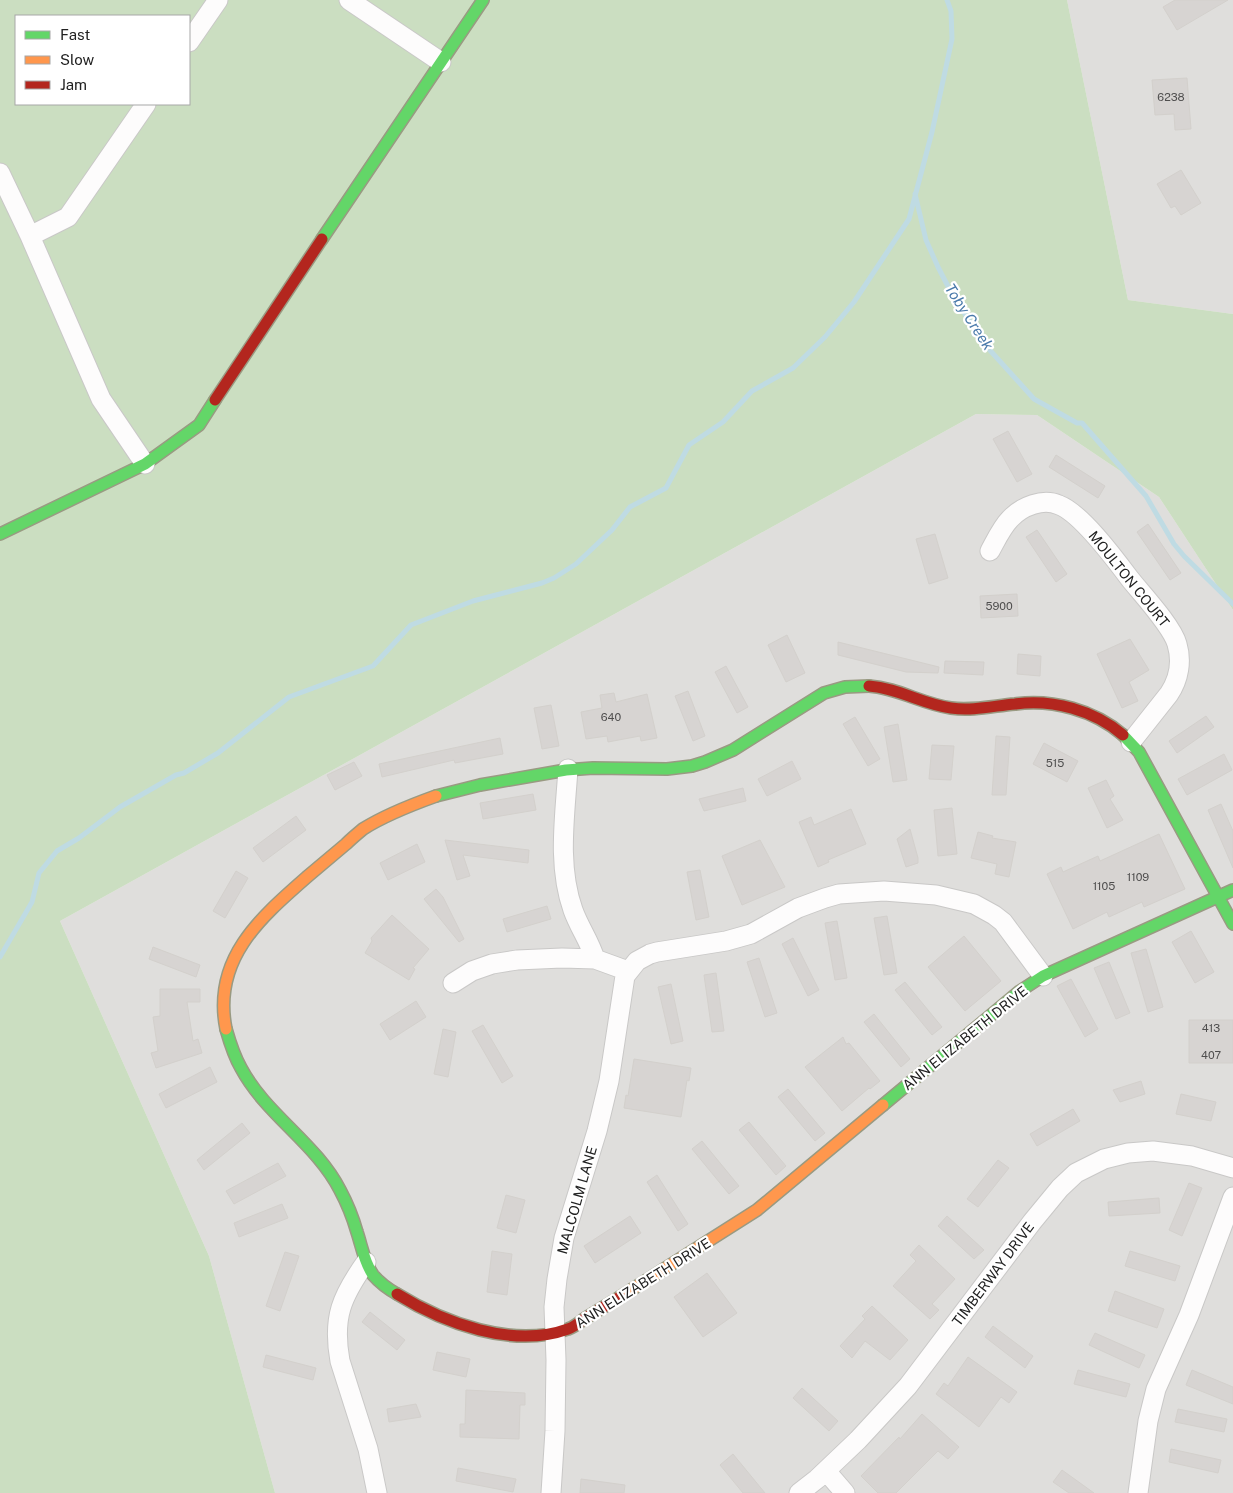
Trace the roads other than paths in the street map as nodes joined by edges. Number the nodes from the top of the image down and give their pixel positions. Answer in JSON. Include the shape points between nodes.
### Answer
{"nodes":[{"id":1,"x":218,"y":0,"type":"edge"},
{"id":2,"x":349,"y":0,"type":"edge"},
{"id":3,"x":484,"y":0,"type":"edge"},
{"id":4,"x":190,"y":41,"type":"edge"},
{"id":5,"x":441,"y":62,"type":"junction"},
{"id":6,"x":145,"y":105,"type":"edge"},
{"id":7,"x":0,"y":173,"type":"edge"},
{"id":8,"x":30,"y":236,"type":"junction"},
{"id":9,"x":145,"y":464,"type":"junction"},
{"id":10,"x":0,"y":534,"type":"edge"},
{"id":11,"x":990,"y":551,"type":"dead end"},
{"id":12,"x":1130,"y":742,"type":"junction"},
{"id":13,"x":568,"y":769,"type":"junction"},
{"id":14,"x":1233,"y":890,"type":"edge"},
{"id":15,"x":1219,"y":896,"type":"junction"},
{"id":16,"x":1233,"y":924,"type":"edge"},
{"id":17,"x":595,"y":959,"type":"junction"},
{"id":18,"x":628,"y":971,"type":"junction"},
{"id":19,"x":1043,"y":976,"type":"junction"},
{"id":20,"x":453,"y":983,"type":"dead end"},
{"id":21,"x":1233,"y":1168,"type":"edge"},
{"id":22,"x":1233,"y":1196,"type":"edge"},
{"id":23,"x":366,"y":1262,"type":"junction"},
{"id":24,"x":555,"y":1333,"type":"junction"},
{"id":25,"x":826,"y":1471,"type":"junction"},
{"id":26,"x":376,"y":1493,"type":"edge"},
{"id":27,"x":550,"y":1493,"type":"edge"},
{"id":28,"x":799,"y":1493,"type":"edge"},
{"id":29,"x":844,"y":1493,"type":"edge"},
{"id":30,"x":1138,"y":1493,"type":"edge"}],
"edges":[{"from":1,"to":4,"type":"street"},
{"from":2,"to":5,"type":"street"},
{"from":3,"to":5,"type":"street"},
{"from":5,"to":9,"type":"street","via":[[199,425]]},
{"from":6,"to":8,"type":"street","via":[[68,217]]},
{"from":7,"to":8,"type":"street"},
{"from":8,"to":9,"type":"street","via":[[101,399]]},
{"from":9,"to":10,"type":"street"},
{"from":11,"to":12,"type":"street","name":"MOULTON COURT","via":[[1006,524],[1023,508],[1040,503],[1060,505],[1073,512],[1092,532],[1168,628],[1180,657],[1174,688]]},
{"from":12,"to":13,"type":"street","name":"ANN ELIZABETH DRIVE","via":[[1101,720],[1073,707],[1024,702],[980,709],[950,708],[879,687],[857,685],[835,688],[813,698],[726,752],[694,765],[659,769]]},
{"from":12,"to":15,"type":"street","name":"ANN ELIZABETH DRIVE"},
{"from":13,"to":17,"type":"street","via":[[563,838],[565,881],[573,909]]},
{"from":13,"to":23,"type":"street","name":"ANN ELIZABETH DRIVE","via":[[435,796],[377,821],[271,907],[253,927],[232,962],[224,995],[223,1018],[234,1058],[263,1100],[331,1173],[357,1230]]},
{"from":14,"to":15,"type":"street","name":"ANN ELIZABETH DRIVE"},
{"from":15,"to":16,"type":"street","name":"ANN ELIZABETH DRIVE"},
{"from":15,"to":19,"type":"street","name":"ANN ELIZABETH DRIVE"},
{"from":17,"to":18,"type":"street"},
{"from":17,"to":20,"type":"street","via":[[517,960],[492,964]]},
{"from":18,"to":19,"type":"street","via":[[650,954],[751,934],[798,908],[825,898],[884,891],[936,895],[974,904],[1003,922]]},
{"from":18,"to":24,"type":"street","name":"MALCOLM LANE","via":[[623,982],[609,1081],[564,1238],[554,1306]]},
{"from":19,"to":24,"type":"street","name":"ANN ELIZABETH DRIVE","via":[[1020,991],[757,1210],[569,1329]]},
{"from":21,"to":25,"type":"street","name":"TIMBERWAY DRIVE","via":[[1192,1156],[1153,1151],[1104,1159],[1076,1172],[1032,1222],[908,1386]]},
{"from":22,"to":30,"type":"street","via":[[1189,1315],[1156,1389]]},
{"from":23,"to":24,"type":"street","name":"ANN ELIZABETH DRIVE","via":[[383,1284],[401,1297],[449,1321],[499,1334],[537,1336]]},
{"from":23,"to":26,"type":"street","via":[[350,1284],[341,1305],[338,1350],[368,1449]]},
{"from":24,"to":27,"type":"street","name":"MALCOLM LANE","via":[[555,1431]]},
{"from":25,"to":28,"type":"street","name":"TIMBERWAY DRIVE"},
{"from":25,"to":29,"type":"street"}]}
